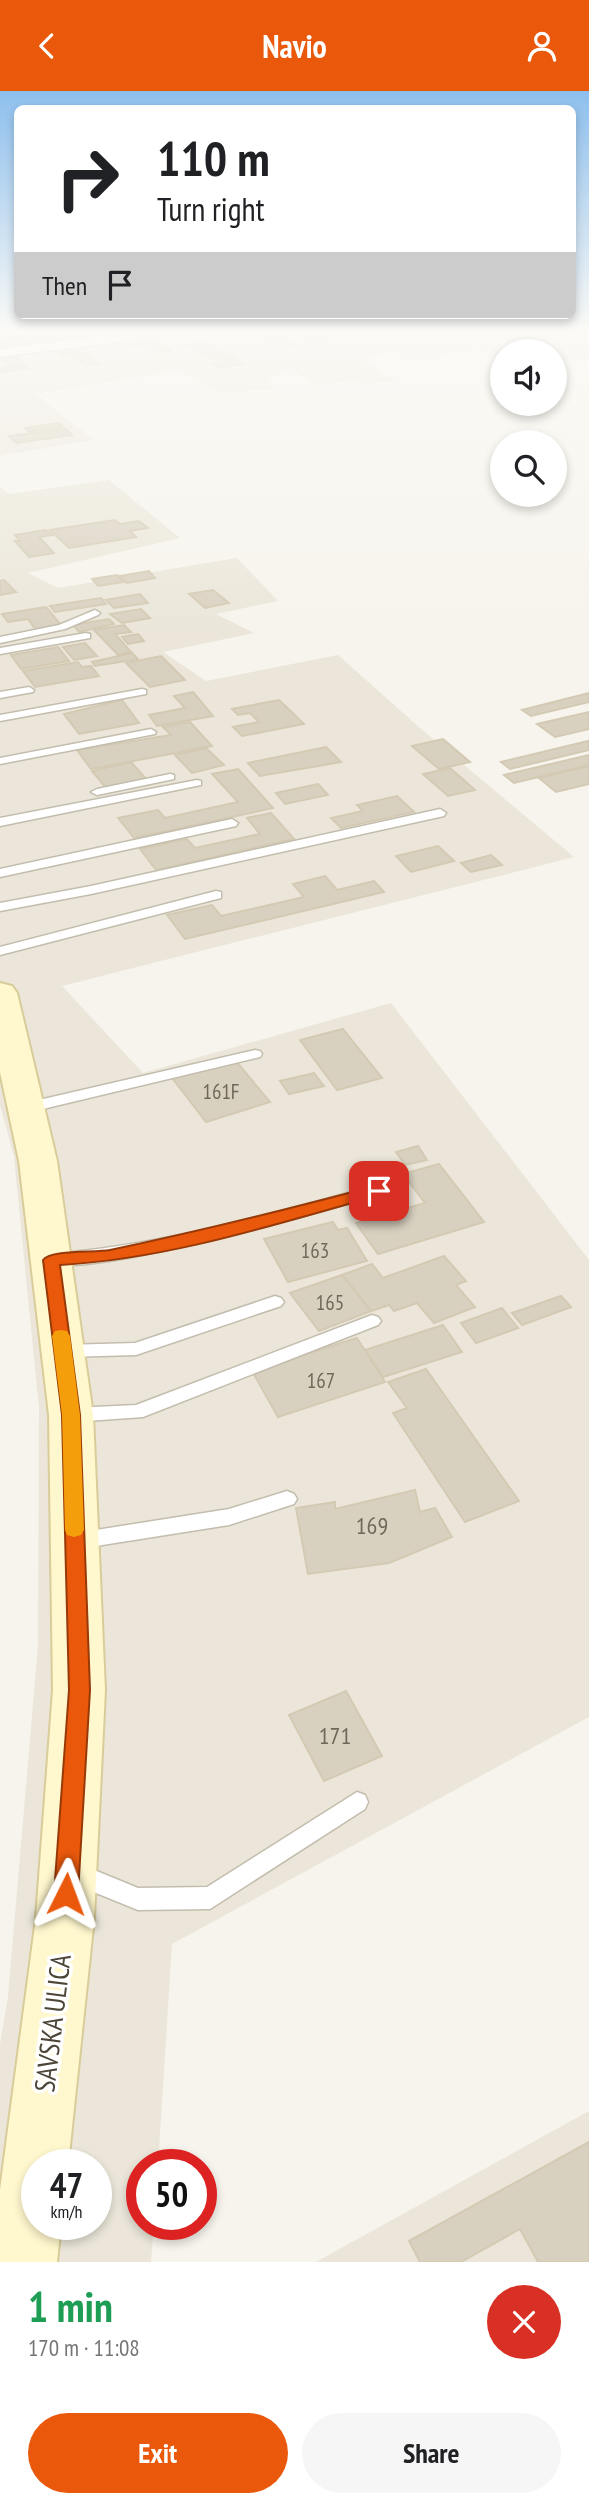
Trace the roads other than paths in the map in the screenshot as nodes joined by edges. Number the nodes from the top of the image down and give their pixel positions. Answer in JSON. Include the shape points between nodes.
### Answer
{"nodes":[{"id":1,"x":94,"y":613,"type":"dead end"},
{"id":2,"x":86,"y":636,"type":"dead end"},
{"id":3,"x":0,"y":640,"type":"edge"},
{"id":4,"x":0,"y":651,"type":"edge"},
{"id":5,"x":29,"y":689,"type":"dead end"},
{"id":6,"x":142,"y":692,"type":"dead end"},
{"id":7,"x":0,"y":695,"type":"edge"},
{"id":8,"x":0,"y":718,"type":"edge"},
{"id":9,"x":151,"y":732,"type":"dead end"},
{"id":10,"x":0,"y":761,"type":"edge"},
{"id":11,"x":170,"y":777,"type":"dead end"},
{"id":12,"x":197,"y":783,"type":"dead end"},
{"id":13,"x":0,"y":811,"type":"edge"},
{"id":14,"x":440,"y":813,"type":"dead end"},
{"id":15,"x":0,"y":822,"type":"edge"},
{"id":16,"x":232,"y":823,"type":"dead end"},
{"id":17,"x":0,"y":873,"type":"edge"},
{"id":18,"x":216,"y":895,"type":"dead end"},
{"id":19,"x":0,"y":907,"type":"edge"},
{"id":20,"x":0,"y":951,"type":"edge"},
{"id":21,"x":0,"y":993,"type":"edge"},
{"id":22,"x":255,"y":1054,"type":"dead end"},
{"id":23,"x":26,"y":1108,"type":"junction"},
{"id":24,"x":379,"y":1191,"type":"dead end"},
{"id":25,"x":51,"y":1260,"type":"junction"},
{"id":26,"x":275,"y":1302,"type":"dead end"},
{"id":27,"x":372,"y":1321,"type":"dead end"},
{"id":28,"x":63,"y":1352,"type":"junction"},
{"id":29,"x":71,"y":1415,"type":"junction"},
{"id":30,"x":287,"y":1499,"type":"dead end"},
{"id":31,"x":75,"y":1542,"type":"junction"},
{"id":32,"x":357,"y":1802,"type":"dead end"},
{"id":33,"x":68,"y":1870,"type":"junction"},
{"id":34,"x":24,"y":2262,"type":"edge"}],
"edges":[{"from":1,"to":3,"type":"lane","via":[[62,627]]},
{"from":2,"to":4,"type":"lane"},
{"from":5,"to":7,"type":"lane"},
{"from":6,"to":8,"type":"lane"},
{"from":9,"to":10,"type":"lane"},
{"from":11,"to":13,"type":"lane"},
{"from":12,"to":15,"type":"lane"},
{"from":14,"to":19,"type":"lane"},
{"from":16,"to":17,"type":"lane"},
{"from":18,"to":20,"type":"lane"},
{"from":21,"to":23,"type":"main road","name":"SAVSKA ULICA"},
{"from":22,"to":23,"type":"lane"},
{"from":23,"to":25,"type":"main road","name":"SAVSKA ULICA"},
{"from":24,"to":25,"type":"lane","via":[[237,1229],[104,1257]]},
{"from":25,"to":28,"type":"main road","name":"SAVSKA ULICA"},
{"from":26,"to":28,"type":"lane","via":[[136,1349]]},
{"from":27,"to":29,"type":"lane","via":[[137,1412]]},
{"from":28,"to":29,"type":"main road","name":"SAVSKA ULICA"},
{"from":29,"to":31,"type":"main road","name":"SAVSKA ULICA"},
{"from":30,"to":31,"type":"lane","via":[[229,1517]]},
{"from":31,"to":33,"type":"main road","name":"SAVSKA ULICA","via":[[79,1690]]},
{"from":32,"to":33,"type":"lane","via":[[210,1898],[138,1899]]},
{"from":33,"to":34,"type":"main road","name":"SAVSKA ULICA"}]}
